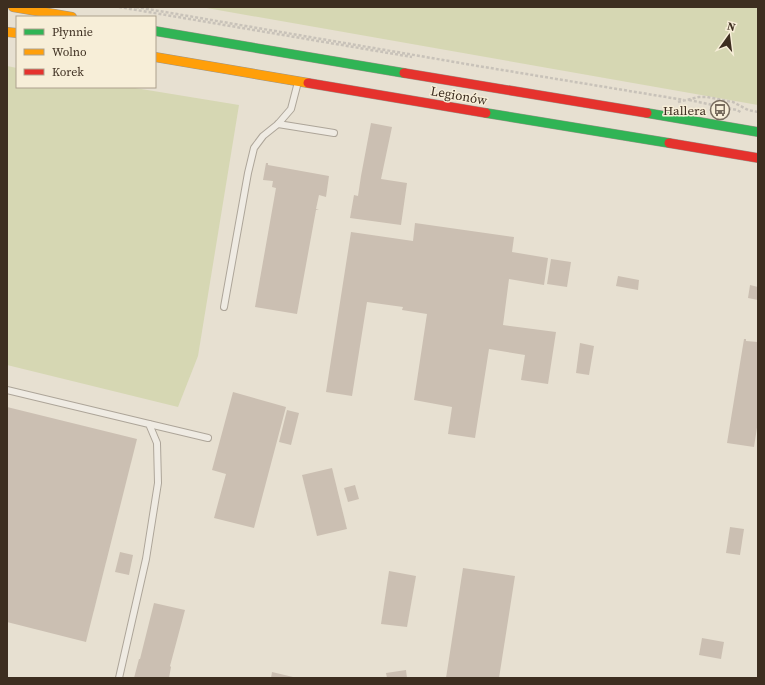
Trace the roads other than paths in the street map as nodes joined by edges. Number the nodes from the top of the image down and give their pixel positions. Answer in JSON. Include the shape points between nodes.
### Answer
{"nodes":[{"id":1,"x":13,"y":7,"type":"edge"},
{"id":2,"x":66,"y":16,"type":"edge"},
{"id":3,"x":156,"y":31,"type":"edge"},
{"id":4,"x":156,"y":57,"type":"edge"},
{"id":5,"x":298,"y":81,"type":"junction"},
{"id":6,"x":278,"y":124,"type":"junction"},
{"id":7,"x":758,"y":132,"type":"edge"},
{"id":8,"x":334,"y":133,"type":"dead end"},
{"id":9,"x":758,"y":158,"type":"edge"},
{"id":10,"x":224,"y":307,"type":"dead end"},
{"id":11,"x":7,"y":390,"type":"edge"},
{"id":12,"x":148,"y":424,"type":"junction"},
{"id":13,"x":208,"y":438,"type":"dead end"},
{"id":14,"x":119,"y":678,"type":"edge"}],
"edges":[{"from":1,"to":2,"type":"street"},
{"from":3,"to":7,"type":"street","name":"Legionów"},
{"from":4,"to":5,"type":"street","name":"Legionów"},
{"from":5,"to":6,"type":"lane","via":[[291,109]]},
{"from":5,"to":9,"type":"street","name":"Legionów"},
{"from":6,"to":8,"type":"lane"},
{"from":6,"to":10,"type":"lane","via":[[263,136],[254,148]]},
{"from":11,"to":12,"type":"lane"},
{"from":12,"to":13,"type":"lane"},
{"from":12,"to":14,"type":"lane","via":[[157,443],[158,483],[146,559]]}]}
